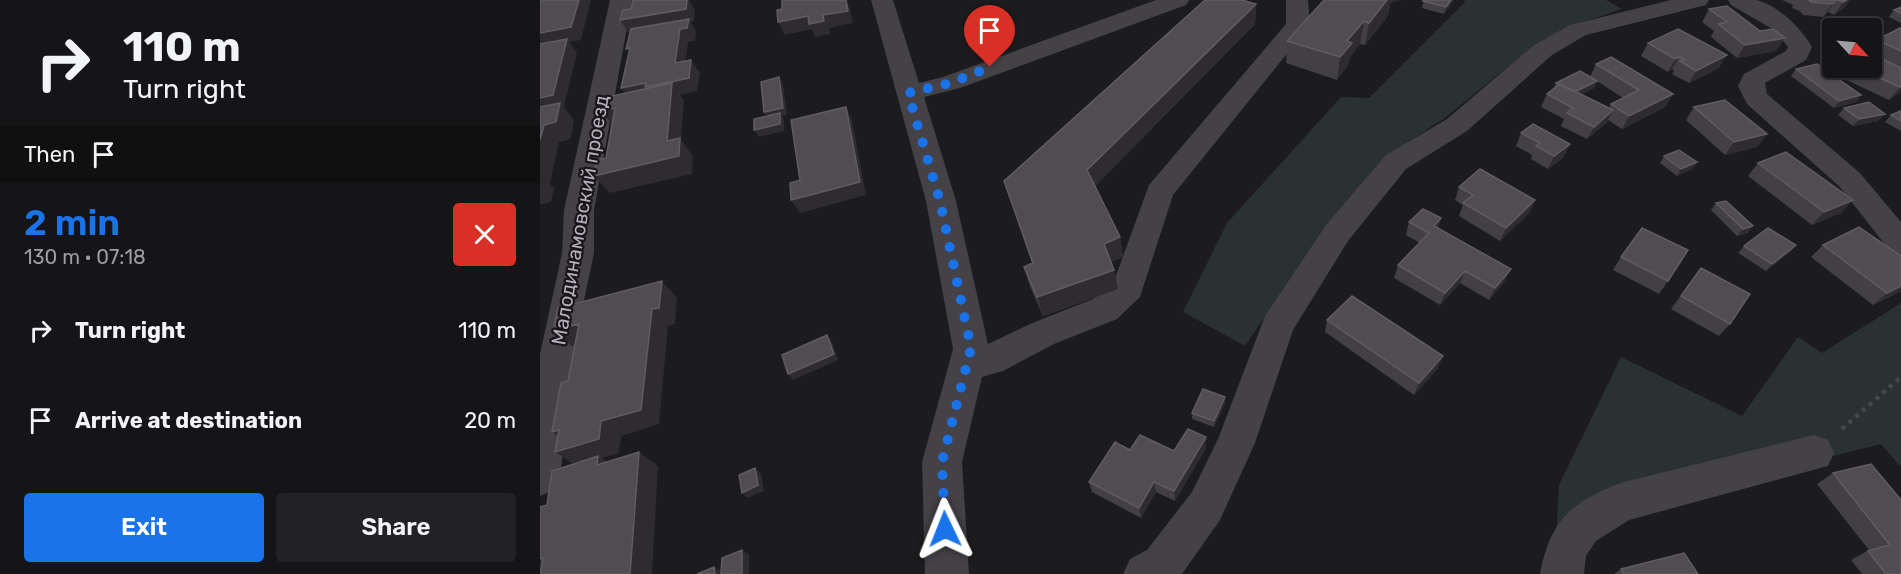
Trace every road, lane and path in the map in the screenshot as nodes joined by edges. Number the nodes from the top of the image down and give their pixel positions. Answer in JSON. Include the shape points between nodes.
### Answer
{"nodes":[{"id":1,"x":621,"y":0,"type":"edge"},
{"id":2,"x":882,"y":0,"type":"edge"},
{"id":3,"x":1178,"y":0,"type":"edge"},
{"id":4,"x":1297,"y":0,"type":"edge"},
{"id":5,"x":1698,"y":0,"type":"edge"},
{"id":6,"x":1739,"y":0,"type":"edge"},
{"id":7,"x":908,"y":93,"type":"junction"},
{"id":8,"x":1901,"y":243,"type":"edge"},
{"id":9,"x":967,"y":366,"type":"junction"},
{"id":10,"x":1901,"y":377,"type":"edge"},
{"id":11,"x":1814,"y":453,"type":"joint"},
{"id":12,"x":540,"y":477,"type":"edge"},
{"id":13,"x":1564,"y":562,"type":"edge"},
{"id":14,"x":947,"y":574,"type":"edge"},
{"id":15,"x":1145,"y":574,"type":"edge"}],
"edges":[{"from":1,"to":12,"type":"street","name":"Малодинамовский проезд","via":[[579,210],[578,253],[562,324]]},
{"from":2,"to":7,"type":"street"},
{"from":3,"to":7,"type":"street","via":[[951,83]]},
{"from":4,"to":9,"type":"street","via":[[1298,25],[1159,192],[1128,288],[1105,309],[990,360]]},
{"from":5,"to":15,"type":"street","via":[[1578,30],[1543,50],[1457,125],[1396,162],[1337,233],[1277,326],[1236,443],[1206,506],[1162,565]]},
{"from":6,"to":8,"type":"street","via":[[1779,22],[1795,36],[1800,47],[1797,55],[1752,79],[1750,86],[1756,98],[1850,180]]},
{"from":7,"to":9,"type":"street","via":[[940,201],[971,348]]},
{"from":9,"to":14,"type":"street","via":[[942,462]]},
{"from":10,"to":11,"type":"path"},
{"from":11,"to":13,"type":"street","via":[[1620,503],[1581,527]]}]}
